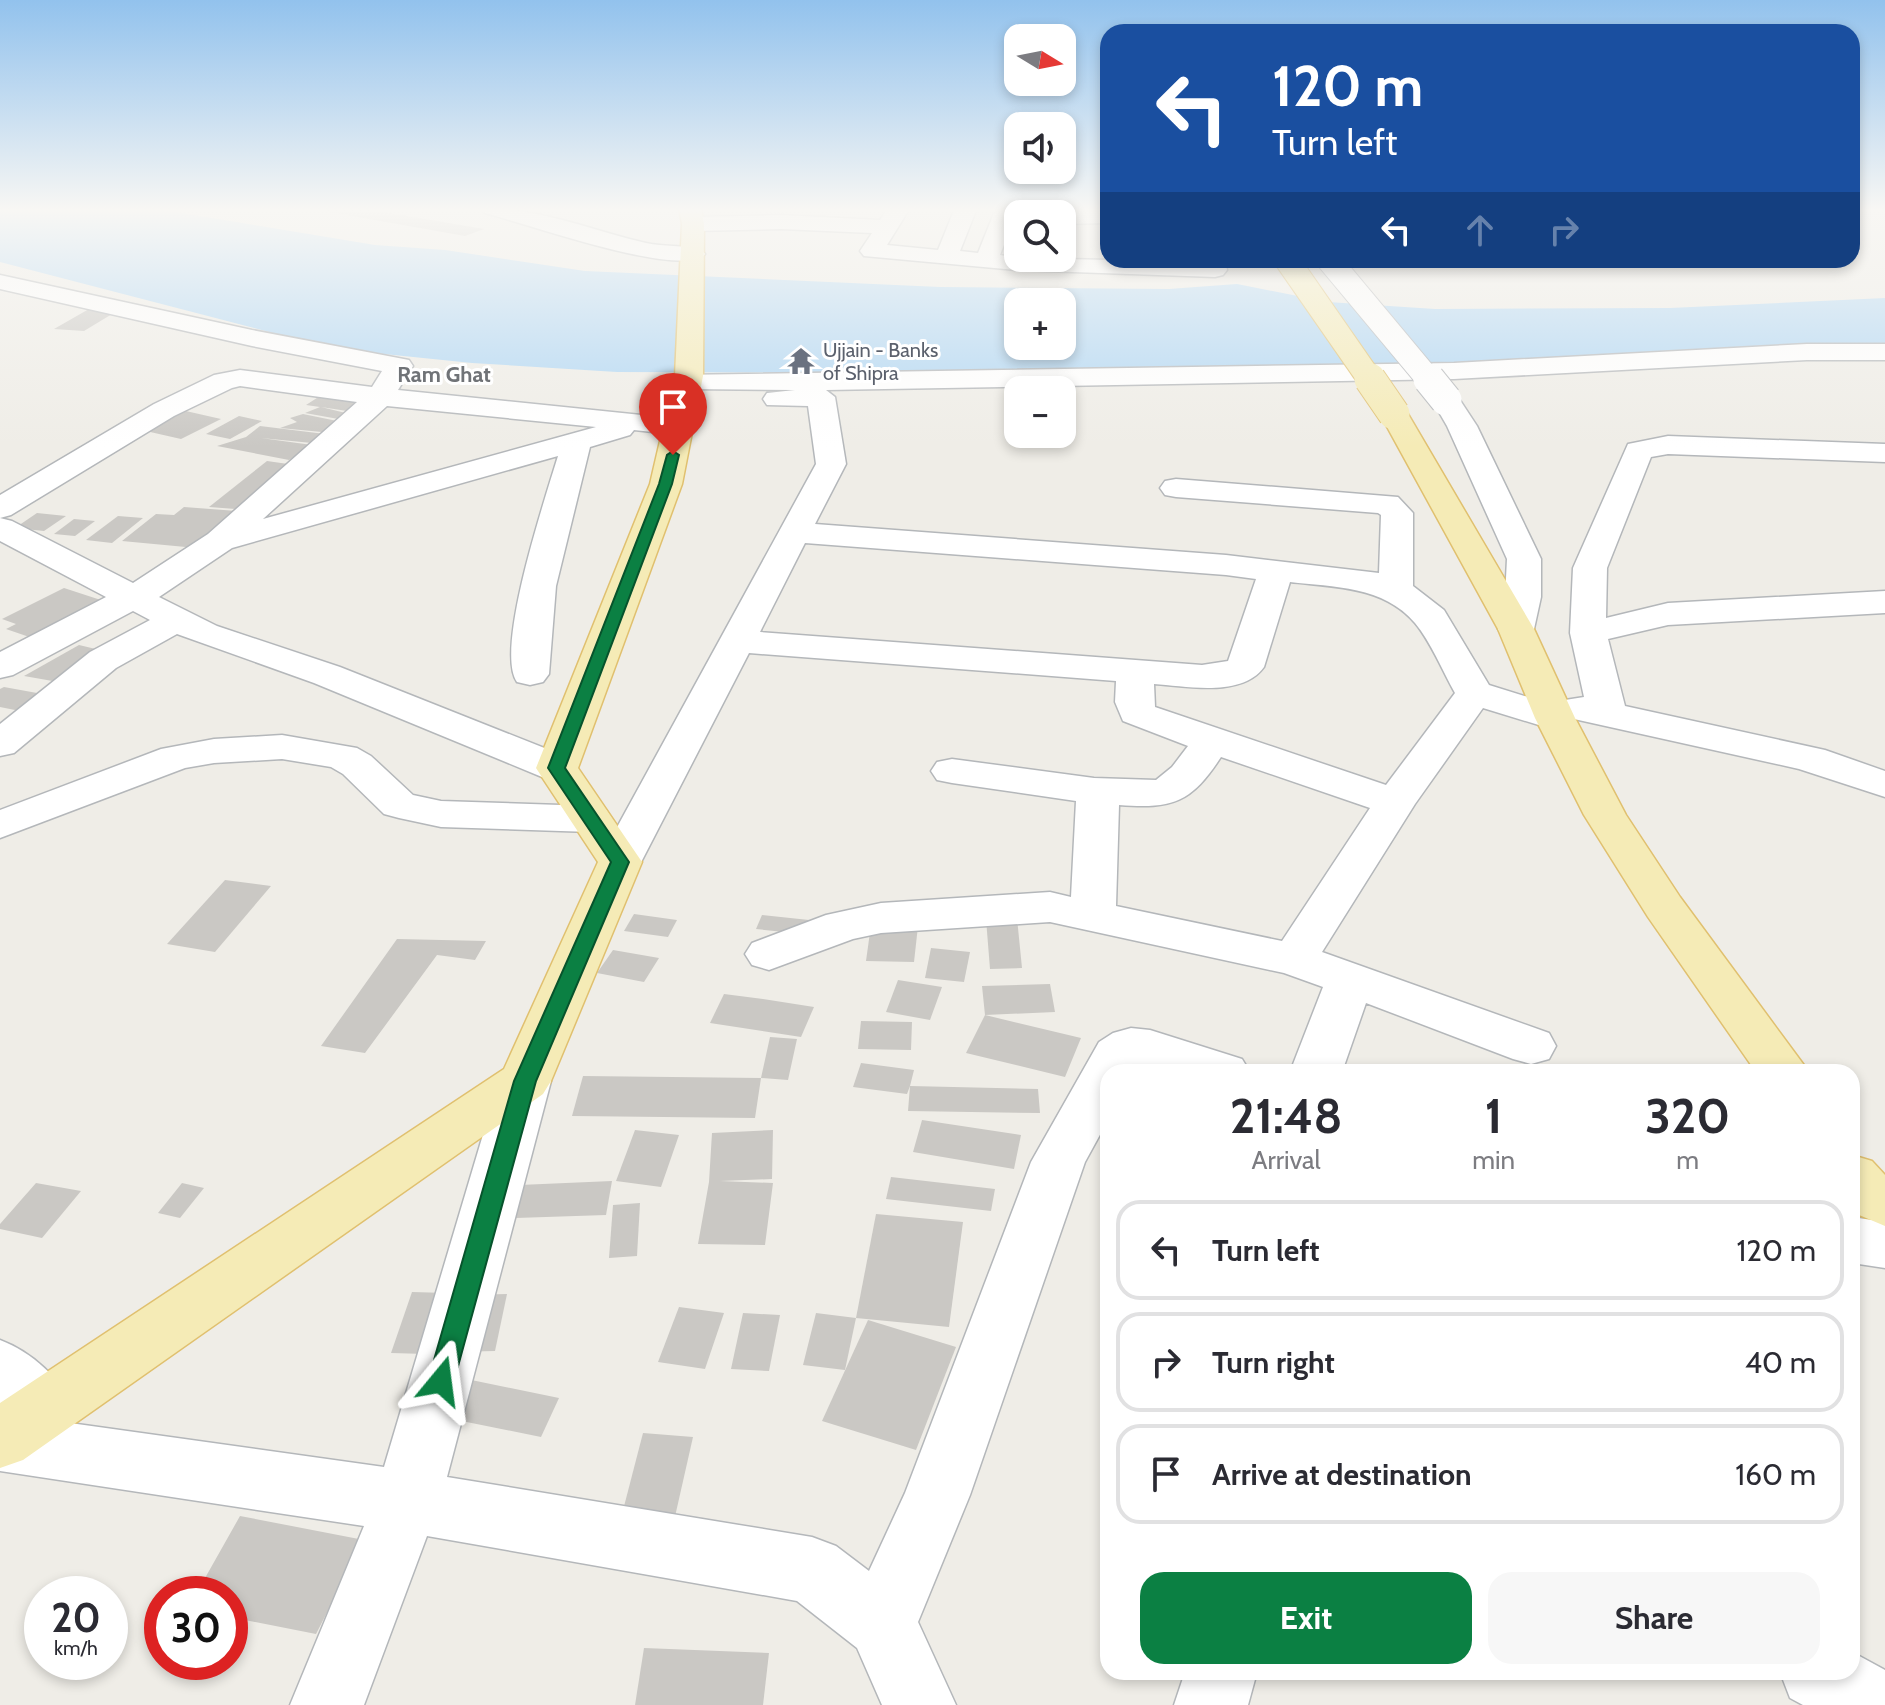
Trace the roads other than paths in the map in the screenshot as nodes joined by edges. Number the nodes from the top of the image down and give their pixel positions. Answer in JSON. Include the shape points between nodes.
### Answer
{"nodes":[{"id":1,"x":25,"y":288,"type":"edge"},
{"id":2,"x":689,"y":288,"type":"edge"},
{"id":3,"x":1306,"y":288,"type":"edge"},
{"id":4,"x":1352,"y":288,"type":"edge"},
{"id":5,"x":1885,"y":352,"type":"edge"},
{"id":6,"x":380,"y":397,"type":"junction"},
{"id":7,"x":677,"y":401,"type":"junction"},
{"id":8,"x":577,"y":441,"type":"junction"},
{"id":9,"x":1885,"y":453,"type":"edge"},
{"id":10,"x":1176,"y":488,"type":"dead end"},
{"id":11,"x":0,"y":508,"type":"edge"},
{"id":12,"x":0,"y":528,"type":"edge"},
{"id":13,"x":794,"y":532,"type":"junction"},
{"id":14,"x":220,"y":541,"type":"junction"},
{"id":15,"x":1276,"y":571,"type":"junction"},
{"id":16,"x":1396,"y":592,"type":"junction"},
{"id":17,"x":134,"y":598,"type":"junction"},
{"id":18,"x":1885,"y":602,"type":"edge"},
{"id":19,"x":177,"y":620,"type":"junction"},
{"id":20,"x":1516,"y":629,"type":"junction"},
{"id":21,"x":1588,"y":633,"type":"junction"},
{"id":22,"x":737,"y":641,"type":"junction"},
{"id":23,"x":0,"y":667,"type":"edge"},
{"id":24,"x":1135,"y":670,"type":"junction"},
{"id":25,"x":530,"y":674,"type":"dead end"},
{"id":26,"x":1474,"y":693,"type":"junction"},
{"id":27,"x":1552,"y":710,"type":"junction"},
{"id":28,"x":1607,"y":714,"type":"junction"},
{"id":29,"x":1212,"y":740,"type":"junction"},
{"id":30,"x":0,"y":744,"type":"edge"},
{"id":31,"x":557,"y":768,"type":"junction"},
{"id":32,"x":952,"y":771,"type":"dead end"},
{"id":33,"x":1885,"y":785,"type":"edge"},
{"id":34,"x":1098,"y":789,"type":"junction"},
{"id":35,"x":1395,"y":802,"type":"junction"},
{"id":36,"x":591,"y":819,"type":"junction"},
{"id":37,"x":0,"y":825,"type":"edge"},
{"id":38,"x":620,"y":862,"type":"junction"},
{"id":39,"x":1093,"y":914,"type":"junction"},
{"id":40,"x":769,"y":954,"type":"dead end"},
{"id":41,"x":1294,"y":959,"type":"junction"},
{"id":42,"x":1350,"y":979,"type":"junction"},
{"id":43,"x":1531,"y":1046,"type":"dead end"},
{"id":44,"x":1112,"y":1064,"type":"edge"},
{"id":45,"x":1199,"y":1064,"type":"edge"},
{"id":46,"x":1319,"y":1064,"type":"edge"},
{"id":47,"x":1777,"y":1064,"type":"edge"},
{"id":48,"x":525,"y":1081,"type":"junction"},
{"id":49,"x":1100,"y":1086,"type":"edge"},
{"id":50,"x":1869,"y":1218,"type":"edge"},
{"id":51,"x":1860,"y":1239,"type":"edge"},
{"id":52,"x":0,"y":1367,"type":"edge"},
{"id":53,"x":15,"y":1430,"type":"edge"},
{"id":54,"x":407,"y":1501,"type":"junction"},
{"id":55,"x":882,"y":1623,"type":"junction"},
{"id":56,"x":1219,"y":1680,"type":"edge"},
{"id":57,"x":1830,"y":1680,"type":"edge"},
{"id":58,"x":327,"y":1705,"type":"edge"},
{"id":59,"x":919,"y":1705,"type":"edge"},
{"id":60,"x":1211,"y":1705,"type":"edge"},
{"id":61,"x":1875,"y":1705,"type":"edge"}],
"edges":[{"from":1,"to":6,"type":"street","via":[[399,366]]},
{"from":2,"to":7,"type":"main road"},
{"from":3,"to":20,"type":"main road","bridge":true,"via":[[1394,414]]},
{"from":4,"to":20,"type":"street","bridge":true,"via":[[1462,426],[1524,559]]},
{"from":5,"to":7,"type":"street","via":[[1792,352],[1454,371],[908,382]]},
{"from":6,"to":7,"type":"street"},
{"from":6,"to":11,"type":"street","via":[[255,378],[224,381],[164,410]]},
{"from":6,"to":14,"type":"street"},
{"from":7,"to":8,"type":"street"},
{"from":7,"to":13,"type":"street","via":[[821,397],[831,464]]},
{"from":7,"to":31,"type":"main road","via":[[666,484]]},
{"from":8,"to":14,"type":"street"},
{"from":8,"to":25,"type":"street","via":[[532,629]]},
{"from":9,"to":21,"type":"street","via":[[1668,445],[1639,450],[1590,568]]},
{"from":10,"to":16,"type":"street","via":[[1387,504],[1397,513]]},
{"from":12,"to":17,"type":"street"},
{"from":13,"to":15,"type":"street"},
{"from":13,"to":22,"type":"street"},
{"from":14,"to":17,"type":"street"},
{"from":15,"to":16,"type":"street","via":[[1368,581]]},
{"from":15,"to":24,"type":"street","via":[[1245,667],[1202,676]]},
{"from":16,"to":26,"type":"street","via":[[1431,618]]},
{"from":17,"to":19,"type":"street"},
{"from":17,"to":23,"type":"street"},
{"from":18,"to":21,"type":"street","via":[[1668,614]]},
{"from":19,"to":30,"type":"street","via":[[103,660]]},
{"from":19,"to":31,"type":"street"},
{"from":20,"to":27,"type":"main road"},
{"from":21,"to":28,"type":"street"},
{"from":22,"to":24,"type":"street"},
{"from":22,"to":38,"type":"street"},
{"from":24,"to":29,"type":"street","via":[[1137,713]]},
{"from":26,"to":27,"type":"street"},
{"from":26,"to":35,"type":"street"},
{"from":27,"to":28,"type":"street"},
{"from":27,"to":47,"type":"main road","via":[[1605,815]]},
{"from":28,"to":33,"type":"street","via":[[1811,759]]},
{"from":29,"to":34,"type":"street","via":[[1177,786],[1165,793]]},
{"from":29,"to":35,"type":"street"},
{"from":31,"to":36,"type":"main road"},
{"from":32,"to":34,"type":"street"},
{"from":34,"to":39,"type":"street"},
{"from":35,"to":41,"type":"street"},
{"from":36,"to":37,"type":"street","via":[[441,814],[399,805],[343,757],[282,747],[175,758]]},
{"from":36,"to":38,"type":"main road"},
{"from":38,"to":48,"type":"main road"},
{"from":39,"to":40,"type":"street","via":[[1029,907],[881,918],[842,926]]},
{"from":39,"to":41,"type":"street"},
{"from":41,"to":42,"type":"street"},
{"from":42,"to":43,"type":"street"},
{"from":42,"to":46,"type":"street"},
{"from":44,"to":45,"type":"street","via":[[1131,1046]]},
{"from":48,"to":53,"type":"main road"},
{"from":48,"to":54,"type":"street"},
{"from":49,"to":55,"type":"street","via":[[1058,1162],[937,1495]]},
{"from":50,"to":51,"type":"street"},
{"from":52,"to":53,"type":"street"},
{"from":53,"to":54,"type":"street"},
{"from":54,"to":55,"type":"street","via":[[812,1570]]},
{"from":54,"to":58,"type":"street"},
{"from":55,"to":59,"type":"street"},
{"from":56,"to":60,"type":"street"},
{"from":57,"to":61,"type":"street"}]}
